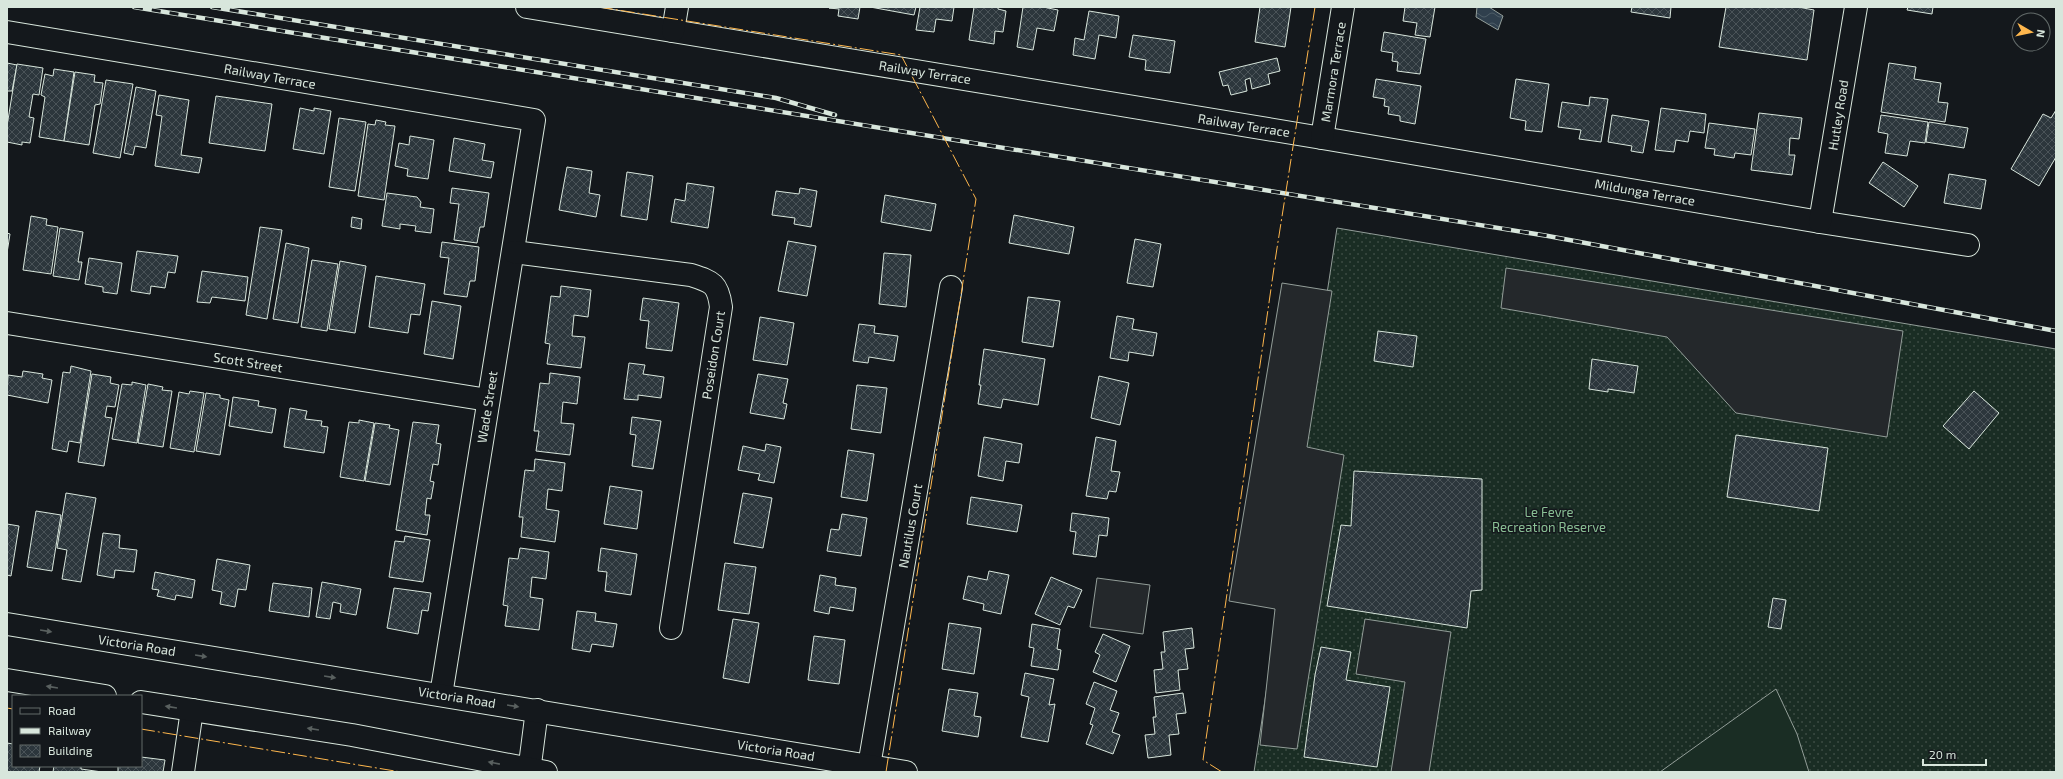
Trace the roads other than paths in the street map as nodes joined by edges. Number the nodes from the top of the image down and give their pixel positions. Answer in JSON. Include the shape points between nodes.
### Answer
{"nodes":[{"id":1,"x":527,"y":7,"type":"edge"},
{"id":2,"x":677,"y":7,"type":"edge"},
{"id":3,"x":1343,"y":7,"type":"edge"},
{"id":4,"x":1856,"y":7,"type":"edge"},
{"id":5,"x":673,"y":31,"type":"junction"},
{"id":6,"x":7,"y":32,"type":"edge"},
{"id":7,"x":534,"y":120,"type":"joint"},
{"id":8,"x":1322,"y":138,"type":"junction"},
{"id":9,"x":1820,"y":222,"type":"junction"},
{"id":10,"x":1968,"y":245,"type":"dead end"},
{"id":11,"x":514,"y":252,"type":"junction"},
{"id":12,"x":951,"y":287,"type":"dead end"},
{"id":13,"x":7,"y":324,"type":"edge"},
{"id":14,"x":488,"y":400,"type":"junction"},
{"id":15,"x":7,"y":624,"type":"edge"},
{"id":16,"x":671,"y":628,"type":"dead end"},
{"id":17,"x":7,"y":680,"type":"edge"},
{"id":18,"x":99,"y":695,"type":"edge"},
{"id":19,"x":442,"y":695,"type":"junction"},
{"id":20,"x":142,"y":702,"type":"edge"},
{"id":21,"x":192,"y":710,"type":"junction"},
{"id":22,"x":537,"y":710,"type":"junction"},
{"id":23,"x":869,"y":766,"type":"junction"},
{"id":24,"x":535,"y":771,"type":"edge"},
{"id":25,"x":183,"y":772,"type":"edge"},
{"id":26,"x":906,"y":772,"type":"edge"}],
"edges":[{"from":1,"to":5,"type":"main road","name":"Railway Terrace"},
{"from":2,"to":5,"type":"main road"},
{"from":3,"to":8,"type":"main road","name":"Marmora Terrace"},
{"from":4,"to":9,"type":"main road","name":"Hutley Road"},
{"from":5,"to":8,"type":"main road","name":"Railway Terrace"},
{"from":6,"to":7,"type":"main road","name":"Railway Terrace"},
{"from":7,"to":11,"type":"main road","name":"Wade Street"},
{"from":8,"to":9,"type":"main road","name":"Mildunga Terrace"},
{"from":9,"to":10,"type":"main road","name":"Mildunga Terrace"},
{"from":11,"to":14,"type":"main road","name":"Wade Street"},
{"from":11,"to":16,"type":"main road","name":"Poseidon Court","via":[[691,275],[707,280],[719,291],[721,307]]},
{"from":12,"to":23,"type":"main road","name":"Nautilus Court"},
{"from":13,"to":14,"type":"main road","name":"Scott Street"},
{"from":14,"to":19,"type":"main road","name":"Wade Street"},
{"from":15,"to":19,"type":"main road","name":"Victoria Road","one_way":true},
{"from":18,"to":17,"type":"main road","one_way":true},
{"from":19,"to":22,"type":"main road","name":"Victoria Road","one_way":true},
{"from":21,"to":20,"type":"main road","one_way":true},
{"from":24,"to":21,"type":"main road","one_way":true,"via":[[352,735]]},
{"from":21,"to":25,"type":"main road"},
{"from":22,"to":23,"type":"main road","name":"Victoria Road"},
{"from":22,"to":24,"type":"main road"},
{"from":23,"to":26,"type":"main road","name":"Victoria Road"}]}
